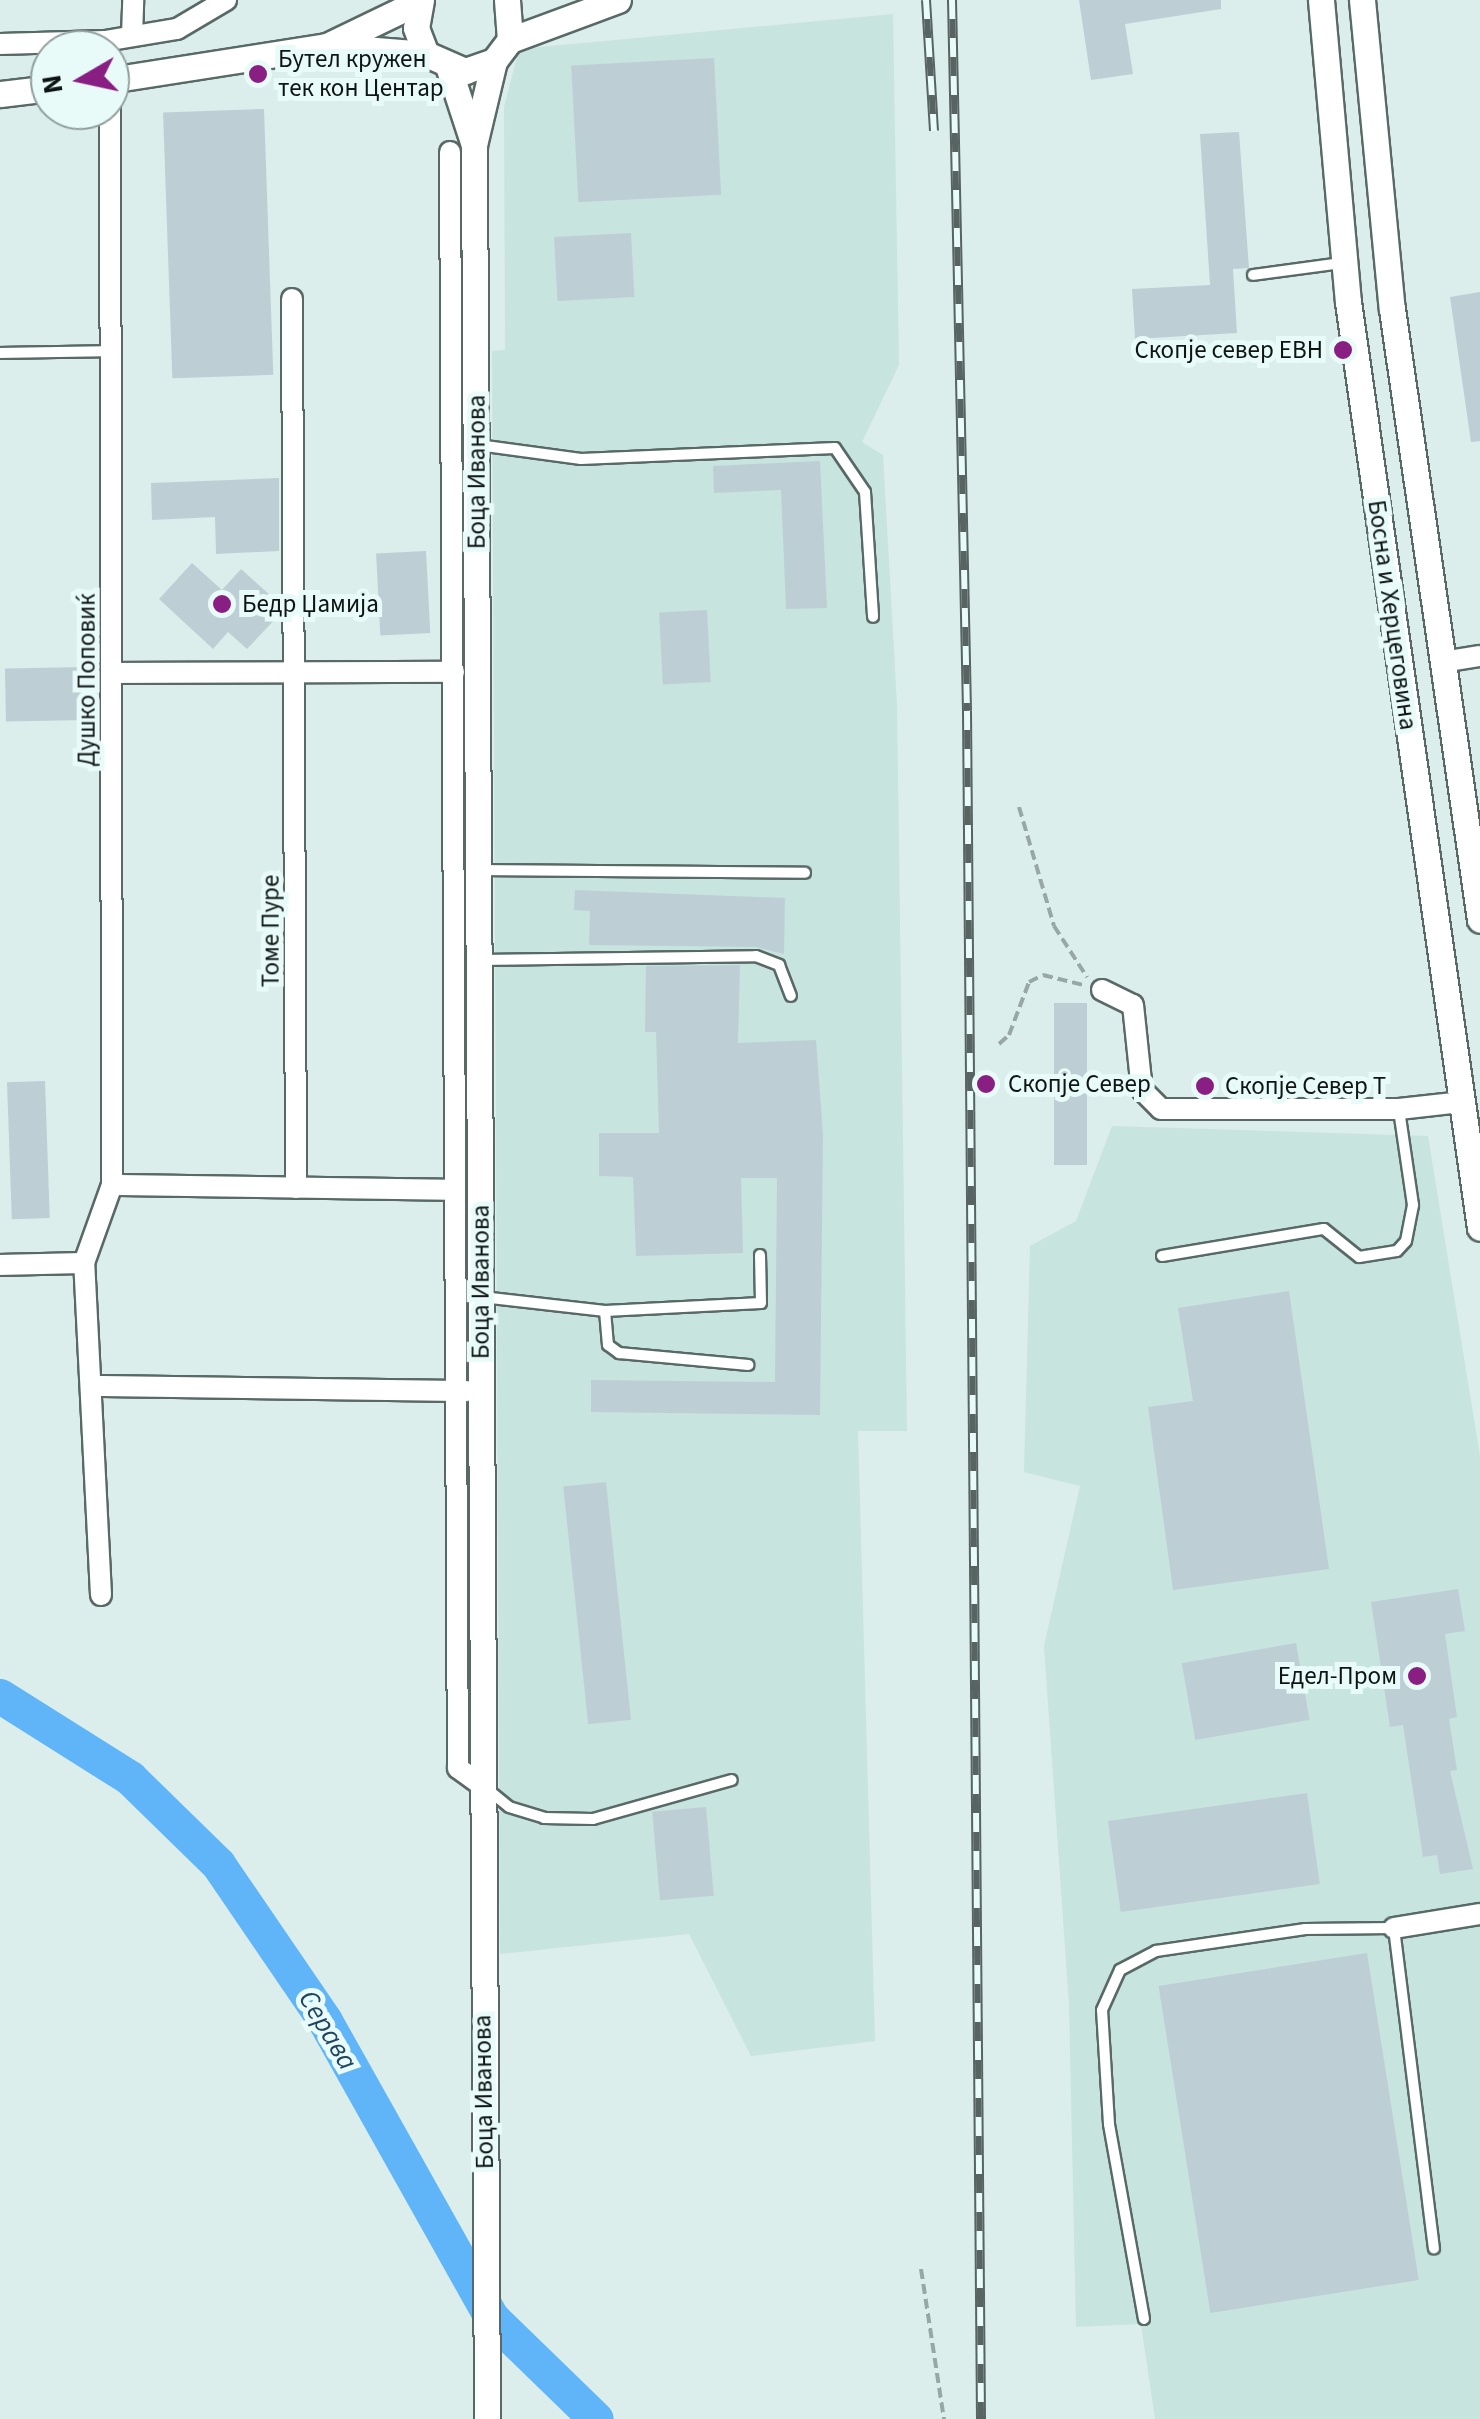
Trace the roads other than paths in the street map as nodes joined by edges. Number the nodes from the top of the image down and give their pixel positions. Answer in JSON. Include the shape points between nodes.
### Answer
{"nodes":[{"id":1,"x":132,"y":0,"type":"edge"},
{"id":2,"x":226,"y":0,"type":"edge"},
{"id":3,"x":506,"y":0,"type":"edge"},
{"id":4,"x":618,"y":0,"type":"edge"},
{"id":5,"x":1363,"y":0,"type":"edge"},
{"id":6,"x":420,"y":1,"type":"edge"},
{"id":7,"x":1319,"y":8,"type":"edge"},
{"id":8,"x":132,"y":36,"type":"junction"},
{"id":9,"x":510,"y":40,"type":"junction"},
{"id":10,"x":0,"y":44,"type":"edge"},
{"id":11,"x":326,"y":46,"type":"junction"},
{"id":12,"x":426,"y":54,"type":"junction"},
{"id":13,"x":494,"y":61,"type":"junction"},
{"id":14,"x":449,"y":69,"type":"junction"},
{"id":15,"x":130,"y":77,"type":"edge"},
{"id":16,"x":30,"y":90,"type":"edge"},
{"id":17,"x":0,"y":94,"type":"edge"},
{"id":18,"x":111,"y":130,"type":"edge"},
{"id":19,"x":462,"y":149,"type":"junction"},
{"id":20,"x":1343,"y":262,"type":"junction"},
{"id":21,"x":1253,"y":275,"type":"dead end"},
{"id":22,"x":292,"y":299,"type":"dead end"},
{"id":23,"x":115,"y":351,"type":"junction"},
{"id":24,"x":0,"y":353,"type":"edge"},
{"id":25,"x":477,"y":445,"type":"junction"},
{"id":26,"x":874,"y":617,"type":"dead end"},
{"id":27,"x":1480,"y":656,"type":"edge"},
{"id":28,"x":1442,"y":662,"type":"junction"},
{"id":29,"x":454,"y":672,"type":"junction"},
{"id":30,"x":112,"y":673,"type":"junction"},
{"id":31,"x":296,"y":673,"type":"junction"},
{"id":32,"x":466,"y":837,"type":"junction"},
{"id":33,"x":478,"y":870,"type":"junction"},
{"id":34,"x":805,"y":874,"type":"dead end"},
{"id":35,"x":1480,"y":920,"type":"edge"},
{"id":36,"x":479,"y":960,"type":"junction"},
{"id":37,"x":1102,"y":990,"type":"road end"},
{"id":38,"x":791,"y":996,"type":"dead end"},
{"id":39,"x":1461,"y":1102,"type":"junction"},
{"id":40,"x":1398,"y":1108,"type":"junction"},
{"id":41,"x":112,"y":1185,"type":"junction"},
{"id":42,"x":296,"y":1188,"type":"junction"},
{"id":43,"x":455,"y":1190,"type":"junction"},
{"id":44,"x":1480,"y":1228,"type":"edge"},
{"id":45,"x":760,"y":1255,"type":"dead end"},
{"id":46,"x":1162,"y":1256,"type":"dead end"},
{"id":47,"x":84,"y":1263,"type":"junction"},
{"id":48,"x":0,"y":1265,"type":"edge"},
{"id":49,"x":482,"y":1297,"type":"junction"},
{"id":50,"x":605,"y":1311,"type":"junction"},
{"id":51,"x":748,"y":1366,"type":"dead end"},
{"id":52,"x":94,"y":1386,"type":"junction"},
{"id":53,"x":469,"y":1391,"type":"junction"},
{"id":54,"x":101,"y":1595,"type":"dead end"},
{"id":55,"x":732,"y":1780,"type":"dead end"},
{"id":56,"x":480,"y":1783,"type":"junction"},
{"id":57,"x":1480,"y":1914,"type":"edge"},
{"id":58,"x":1394,"y":1928,"type":"junction"},
{"id":59,"x":1434,"y":2249,"type":"dead end"},
{"id":60,"x":1144,"y":2319,"type":"dead end"},
{"id":61,"x":487,"y":2419,"type":"edge"}],
"edges":[{"from":1,"to":8,"type":"street"},
{"from":2,"to":8,"type":"street","via":[[177,29]]},
{"from":3,"to":9,"type":"street"},
{"from":4,"to":9,"type":"street"},
{"from":5,"to":28,"type":"street","name":"Босна и Херцеговина","via":[[1392,309]]},
{"from":6,"to":11,"type":"street"},
{"from":6,"to":12,"type":"street","via":[[416,28]]},
{"from":7,"to":20,"type":"street","name":"Босна и Херцеговина"},
{"from":8,"to":10,"type":"street"},
{"from":9,"to":13,"type":"street"},
{"from":11,"to":12,"type":"street"},
{"from":11,"to":15,"type":"street"},
{"from":12,"to":14,"type":"street"},
{"from":13,"to":14,"type":"street"},
{"from":13,"to":19,"type":"street","name":"Боца Иванова"},
{"from":14,"to":19,"type":"street","name":"Боца Иванова"},
{"from":16,"to":17,"type":"street"},
{"from":18,"to":23,"type":"street","name":"Душко Поповиќ"},
{"from":19,"to":25,"type":"street","name":"Боца Иванова"},
{"from":19,"to":29,"type":"street"},
{"from":20,"to":21,"type":"lane"},
{"from":20,"to":39,"type":"street","name":"Босна и Херцеговина"},
{"from":22,"to":31,"type":"street","name":"Томе Пуре"},
{"from":23,"to":24,"type":"lane"},
{"from":23,"to":30,"type":"street","name":"Душко Поповиќ"},
{"from":25,"to":26,"type":"lane","via":[[581,459],[835,448],[865,492]]},
{"from":25,"to":32,"type":"street","name":"Боца Иванова"},
{"from":27,"to":28,"type":"street"},
{"from":28,"to":35,"type":"street","name":"Босна и Херцеговина"},
{"from":29,"to":31,"type":"street"},
{"from":29,"to":32,"type":"street"},
{"from":30,"to":31,"type":"street"},
{"from":30,"to":41,"type":"street","name":"Душко Поповиќ"},
{"from":31,"to":42,"type":"street","name":"Томе Пуре"},
{"from":32,"to":33,"type":"street","name":"Боца Иванова"},
{"from":32,"to":43,"type":"street"},
{"from":33,"to":34,"type":"lane"},
{"from":33,"to":36,"type":"street","name":"Боца Иванова"},
{"from":36,"to":38,"type":"lane","via":[[756,956],[779,965]]},
{"from":36,"to":49,"type":"street","name":"Боца Иванова"},
{"from":37,"to":40,"type":"street","via":[[1133,1005],[1142,1090],[1161,1109]]},
{"from":39,"to":40,"type":"street"},
{"from":39,"to":44,"type":"street","name":"Босна и Херцеговина"},
{"from":40,"to":46,"type":"lane","via":[[1412,1205],[1406,1241],[1397,1251],[1358,1257],[1324,1230]]},
{"from":41,"to":42,"type":"street"},
{"from":41,"to":47,"type":"street","name":"Душко Поповиќ"},
{"from":42,"to":43,"type":"street"},
{"from":43,"to":53,"type":"street"},
{"from":45,"to":50,"type":"lane","via":[[761,1302]]},
{"from":47,"to":48,"type":"street"},
{"from":47,"to":52,"type":"street"},
{"from":49,"to":50,"type":"lane"},
{"from":49,"to":53,"type":"street","name":"Боца Иванова"},
{"from":50,"to":51,"type":"lane","via":[[608,1345],[619,1353]]},
{"from":52,"to":53,"type":"street"},
{"from":52,"to":54,"type":"street"},
{"from":53,"to":56,"type":"street","name":"Боца Иванова"},
{"from":55,"to":56,"type":"lane","via":[[593,1819],[544,1818],[509,1807]]},
{"from":56,"to":61,"type":"street","name":"Боца Иванова"},
{"from":57,"to":58,"type":"street"},
{"from":58,"to":59,"type":"lane"},
{"from":58,"to":60,"type":"lane","via":[[1305,1928],[1156,1951],[1120,1970],[1108,1986],[1102,2010],[1109,2124]]}]}
